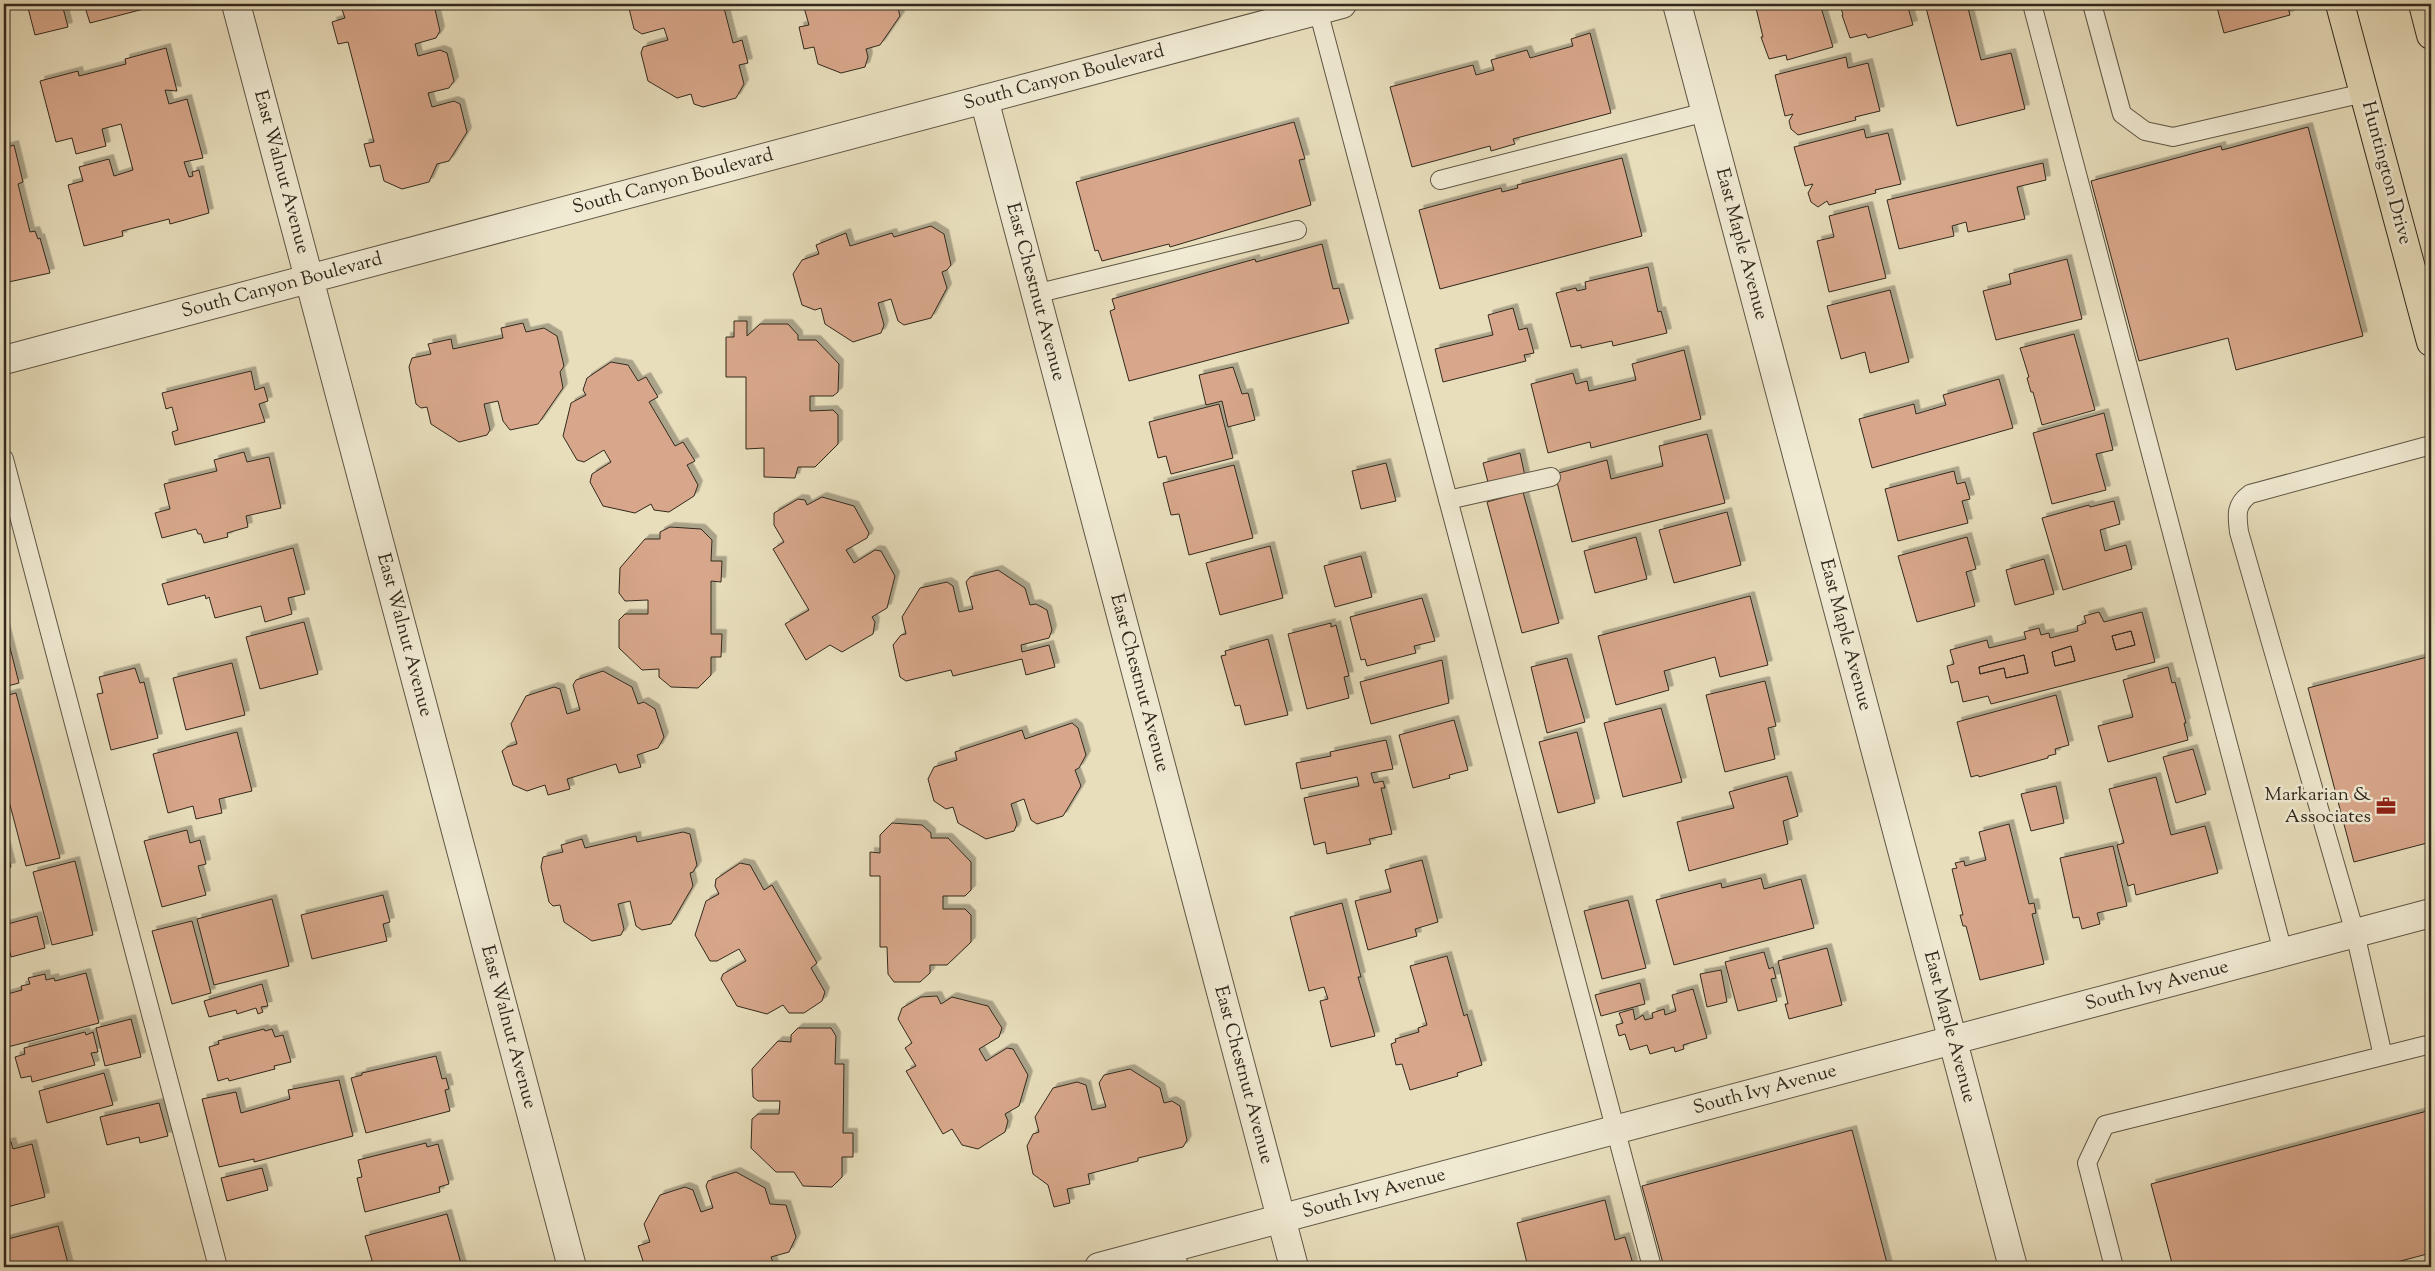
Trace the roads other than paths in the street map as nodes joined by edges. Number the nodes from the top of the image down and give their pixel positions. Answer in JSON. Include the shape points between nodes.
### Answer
{"nodes":[{"id":1,"x":236,"y":4,"type":"edge"},
{"id":2,"x":1677,"y":4,"type":"edge"},
{"id":3,"x":2032,"y":4,"type":"edge"},
{"id":4,"x":2092,"y":4,"type":"edge"},
{"id":5,"x":2340,"y":4,"type":"edge"},
{"id":6,"x":2423,"y":4,"type":"edge"},
{"id":7,"x":1330,"y":7,"type":"edge"},
{"id":8,"x":1282,"y":12,"type":"edge"},
{"id":9,"x":2431,"y":35,"type":"edge"},
{"id":10,"x":2364,"y":93,"type":"junction"},
{"id":11,"x":984,"y":99,"type":"junction"},
{"id":12,"x":1706,"y":112,"type":"junction"},
{"id":13,"x":1440,"y":180,"type":"dead end"},
{"id":14,"x":1297,"y":230,"type":"dead end"},
{"id":15,"x":309,"y":279,"type":"junction"},
{"id":16,"x":1036,"y":294,"type":"junction"},
{"id":17,"x":2431,"y":342,"type":"edge"},
{"id":18,"x":4,"y":360,"type":"edge"},
{"id":19,"x":2431,"y":445,"type":"edge"},
{"id":20,"x":4,"y":459,"type":"edge"},
{"id":21,"x":1551,"y":477,"type":"dead end"},
{"id":22,"x":1448,"y":500,"type":"junction"},
{"id":23,"x":2431,"y":913,"type":"edge"},
{"id":24,"x":2355,"y":933,"type":"junction"},
{"id":25,"x":2283,"y":952,"type":"junction"},
{"id":26,"x":1952,"y":1040,"type":"junction"},
{"id":27,"x":2431,"y":1044,"type":"edge"},
{"id":28,"x":2383,"y":1056,"type":"junction"},
{"id":29,"x":1615,"y":1130,"type":"junction"},
{"id":30,"x":1281,"y":1219,"type":"junction"},
{"id":31,"x":1177,"y":1257,"type":"edge"},
{"id":32,"x":218,"y":1267,"type":"edge"},
{"id":33,"x":572,"y":1267,"type":"edge"},
{"id":34,"x":1099,"y":1267,"type":"edge"},
{"id":35,"x":1294,"y":1267,"type":"edge"},
{"id":36,"x":1652,"y":1267,"type":"edge"},
{"id":37,"x":2012,"y":1267,"type":"edge"},
{"id":38,"x":2114,"y":1267,"type":"edge"}],
"edges":[{"from":1,"to":15,"type":"street","name":"East Walnut Avenue"},
{"from":2,"to":12,"type":"street","name":"East Maple Avenue"},
{"from":3,"to":25,"type":"lane"},
{"from":4,"to":10,"type":"lane","via":[[2122,114],[2145,131],[2173,137]]},
{"from":5,"to":10,"type":"main road","name":"Huntington Drive"},
{"from":6,"to":9,"type":"main road"},
{"from":7,"to":8,"type":"street","name":"South Canyon Boulevard"},
{"from":7,"to":22,"type":"lane"},
{"from":8,"to":11,"type":"street","name":"South Canyon Boulevard"},
{"from":10,"to":17,"type":"main road","name":"Huntington Drive"},
{"from":11,"to":15,"type":"street","name":"South Canyon Boulevard"},
{"from":11,"to":16,"type":"street","name":"East Chestnut Avenue"},
{"from":12,"to":13,"type":"lane"},
{"from":12,"to":26,"type":"street","name":"East Maple Avenue"},
{"from":14,"to":16,"type":"lane"},
{"from":15,"to":18,"type":"street","name":"South Canyon Boulevard"},
{"from":15,"to":33,"type":"street","name":"East Walnut Avenue"},
{"from":16,"to":30,"type":"street","name":"East Chestnut Avenue"},
{"from":19,"to":24,"type":"lane","via":[[2250,494],[2237,510],[2239,532]]},
{"from":20,"to":32,"type":"lane"},
{"from":21,"to":22,"type":"lane"},
{"from":22,"to":29,"type":"lane"},
{"from":23,"to":24,"type":"street","name":"South Ivy Avenue"},
{"from":24,"to":25,"type":"street","name":"South Ivy Avenue"},
{"from":24,"to":28,"type":"lane"},
{"from":25,"to":26,"type":"street","name":"South Ivy Avenue"},
{"from":26,"to":29,"type":"street","name":"South Ivy Avenue"},
{"from":26,"to":37,"type":"street","name":"East Maple Avenue"},
{"from":27,"to":28,"type":"lane"},
{"from":28,"to":38,"type":"lane","via":[[2105,1125],[2087,1163]]},
{"from":29,"to":30,"type":"street","name":"South Ivy Avenue"},
{"from":29,"to":36,"type":"lane"},
{"from":30,"to":31,"type":"street","name":"South Ivy Avenue"},
{"from":30,"to":35,"type":"street","name":"East Chestnut Avenue"},
{"from":31,"to":34,"type":"street","name":"South Ivy Avenue"}]}
